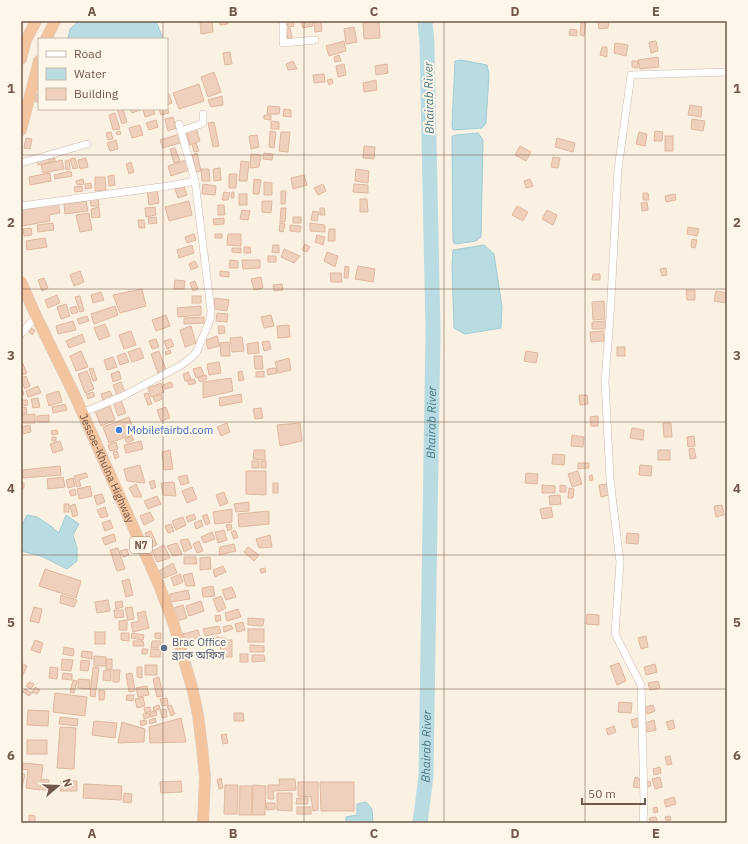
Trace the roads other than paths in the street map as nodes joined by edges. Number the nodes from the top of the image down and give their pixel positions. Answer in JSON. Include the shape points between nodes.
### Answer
{"nodes":[{"id":1,"x":36,"y":21,"type":"edge"},
{"id":2,"x":55,"y":21,"type":"edge"},
{"id":3,"x":283,"y":21,"type":"edge"},
{"id":4,"x":46,"y":38,"type":"edge"},
{"id":5,"x":23,"y":40,"type":"edge"},
{"id":6,"x":315,"y":40,"type":"dead end"},
{"id":7,"x":21,"y":56,"type":"edge"},
{"id":8,"x":21,"y":59,"type":"edge"},
{"id":9,"x":38,"y":65,"type":"edge"},
{"id":10,"x":727,"y":72,"type":"edge"},
{"id":11,"x":203,"y":114,"type":"dead end"},
{"id":12,"x":21,"y":130,"type":"edge"},
{"id":13,"x":87,"y":144,"type":"dead end"},
{"id":14,"x":21,"y":163,"type":"edge"},
{"id":15,"x":195,"y":180,"type":"junction"},
{"id":16,"x":21,"y":206,"type":"edge"},
{"id":17,"x":21,"y":282,"type":"edge"},
{"id":18,"x":36,"y":316,"type":"junction"},
{"id":19,"x":21,"y":334,"type":"edge"},
{"id":20,"x":82,"y":413,"type":"junction"},
{"id":21,"x":203,"y":823,"type":"edge"},
{"id":22,"x":643,"y":823,"type":"edge"}],
"edges":[{"from":1,"to":5,"type":"highway"},
{"from":2,"to":4,"type":"highway"},
{"from":3,"to":6,"type":"street","via":[[283,44]]},
{"from":5,"to":7,"type":"highway"},
{"from":7,"to":8,"type":"highway"},
{"from":9,"to":12,"type":"highway"},
{"from":10,"to":22,"type":"street","via":[[631,75],[618,169],[605,381],[610,479],[620,562],[615,634],[641,685]]},
{"from":11,"to":15,"type":"street","via":[[201,124],[180,127]]},
{"from":13,"to":14,"type":"street"},
{"from":15,"to":16,"type":"street"},
{"from":15,"to":20,"type":"street","via":[[211,310],[210,320],[197,350],[180,366],[123,396]]},
{"from":17,"to":18,"type":"highway","name":"Jessoe-Khulna Highway","number":"N7"},
{"from":18,"to":19,"type":"street"},
{"from":18,"to":20,"type":"highway","name":"Jessoe-Khulna Highway","number":"N7"},
{"from":20,"to":21,"type":"highway","name":"Jessoe-Khulna Highway","number":"N7","via":[[159,585],[174,625],[198,715],[205,777]]}]}
